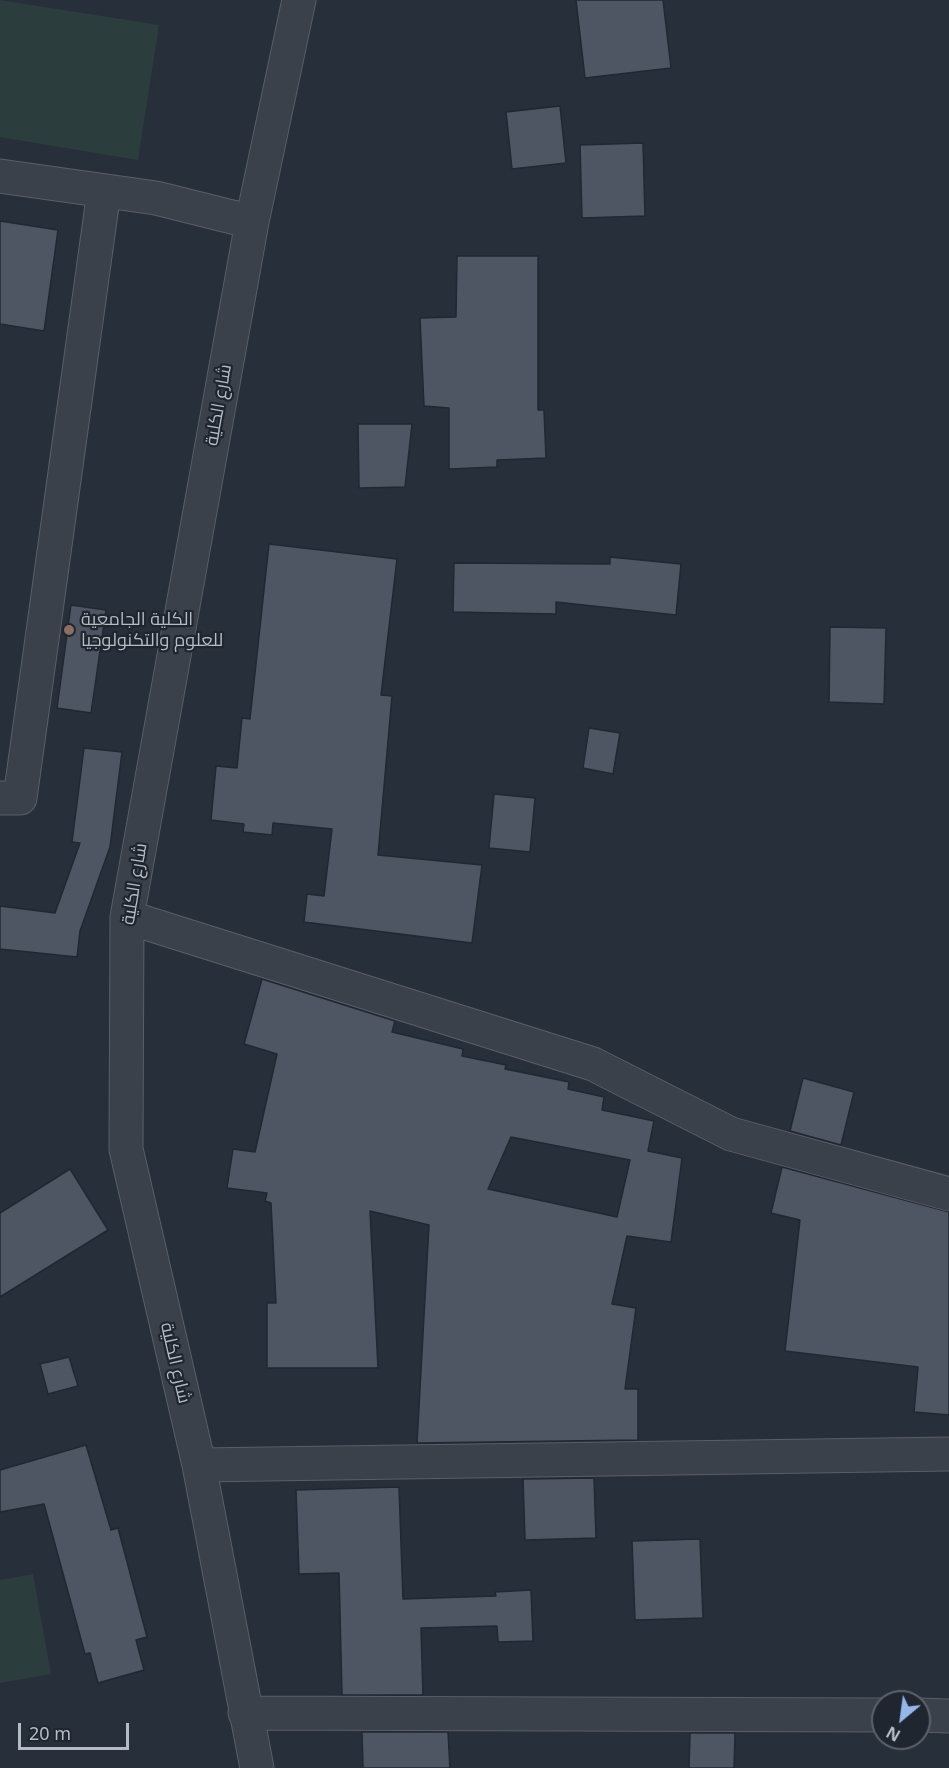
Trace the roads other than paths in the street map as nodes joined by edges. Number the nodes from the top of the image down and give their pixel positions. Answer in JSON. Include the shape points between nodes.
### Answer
{"nodes":[{"id":1,"x":299,"y":0,"type":"edge"},
{"id":2,"x":0,"y":176,"type":"edge"},
{"id":3,"x":105,"y":190,"type":"junction"},
{"id":4,"x":252,"y":222,"type":"junction"},
{"id":5,"x":0,"y":798,"type":"edge"},
{"id":6,"x":127,"y":917,"type":"junction"},
{"id":7,"x":949,"y":1194,"type":"edge"},
{"id":8,"x":949,"y":1454,"type":"edge"},
{"id":9,"x":199,"y":1466,"type":"junction"},
{"id":10,"x":245,"y":1713,"type":"junction"},
{"id":11,"x":871,"y":1715,"type":"edge"},
{"id":12,"x":931,"y":1715,"type":"edge"},
{"id":13,"x":949,"y":1716,"type":"edge"},
{"id":14,"x":256,"y":1768,"type":"edge"}],
"edges":[{"from":1,"to":4,"type":"street","name":"شارع الكلية"},
{"from":2,"to":3,"type":"street"},
{"from":3,"to":4,"type":"street","via":[[156,198]]},
{"from":3,"to":5,"type":"street","via":[[20,798]]},
{"from":4,"to":6,"type":"street","name":"شارع الكلية"},
{"from":6,"to":7,"type":"street","via":[[593,1064],[731,1134]]},
{"from":6,"to":9,"type":"street","name":"شارع الكلية","via":[[126,1149]]},
{"from":8,"to":9,"type":"street"},
{"from":9,"to":10,"type":"street","name":"شارع الكلية"},
{"from":10,"to":11,"type":"street"},
{"from":10,"to":14,"type":"street","name":"شارع الكلية"},
{"from":12,"to":13,"type":"street"}]}
